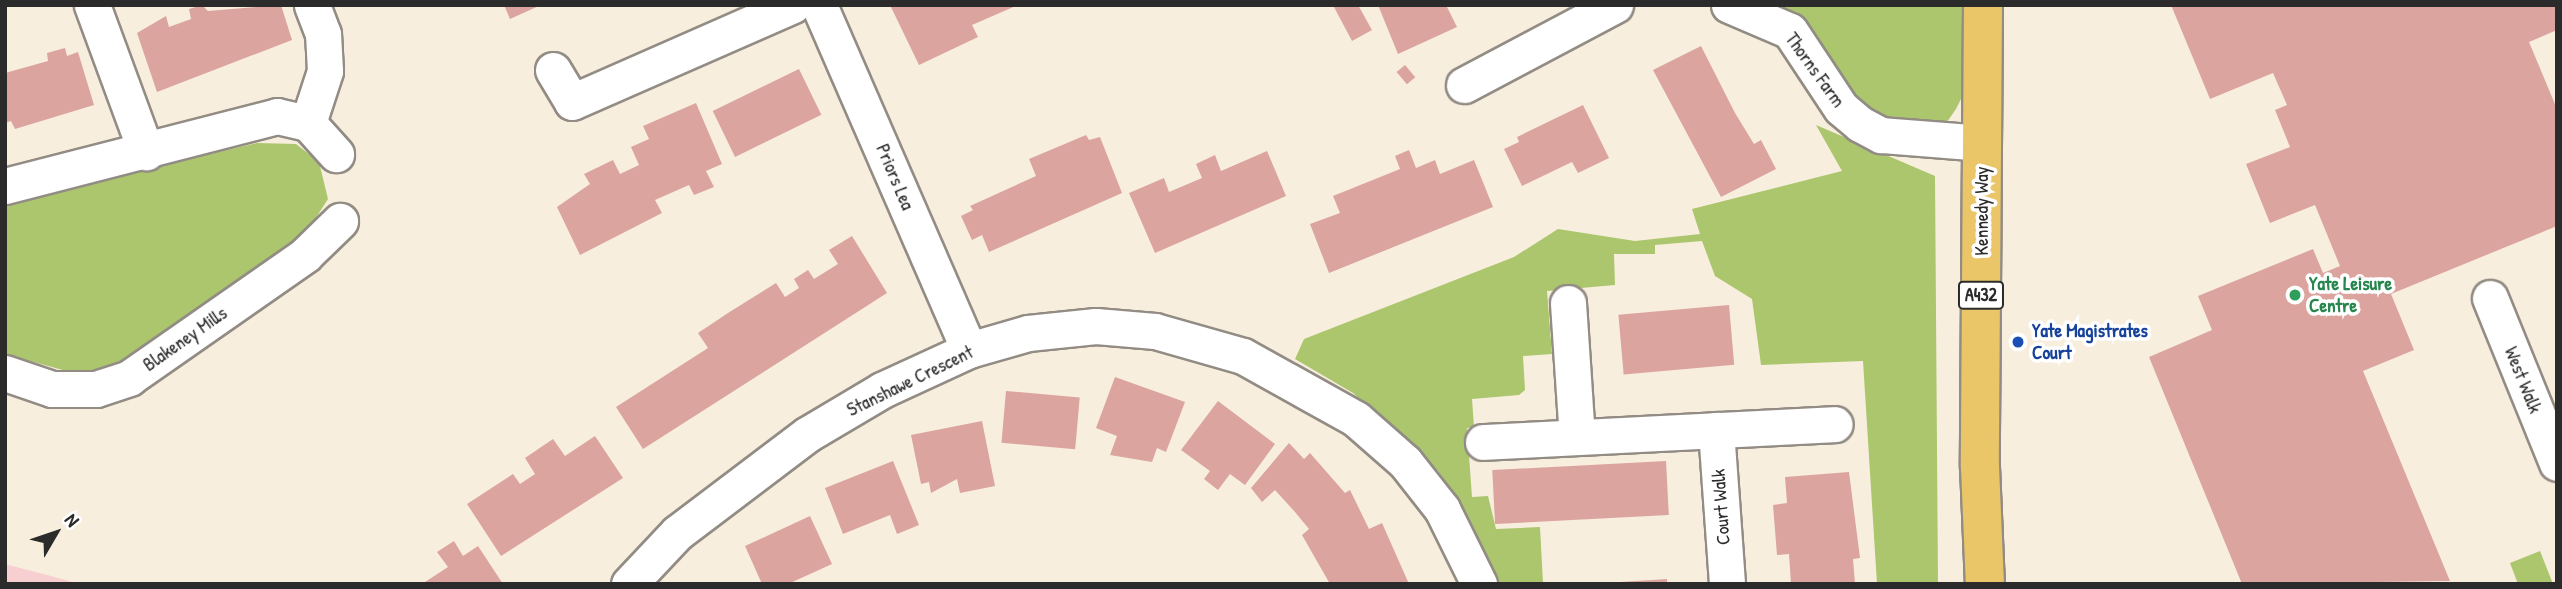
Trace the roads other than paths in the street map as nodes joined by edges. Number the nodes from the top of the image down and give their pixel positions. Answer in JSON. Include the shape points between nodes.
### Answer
{"nodes":[{"id":1,"x":92,"y":5,"type":"edge"},
{"id":2,"x":312,"y":5,"type":"edge"},
{"id":3,"x":793,"y":5,"type":"edge"},
{"id":4,"x":819,"y":5,"type":"edge"},
{"id":5,"x":1615,"y":5,"type":"edge"},
{"id":6,"x":1729,"y":5,"type":"edge"},
{"id":7,"x":1983,"y":5,"type":"edge"},
{"id":8,"x":553,"y":70,"type":"dead end"},
{"id":9,"x":1464,"y":85,"type":"dead end"},
{"id":10,"x":308,"y":123,"type":"junction"},
{"id":11,"x":1982,"y":143,"type":"junction"},
{"id":12,"x":146,"y":152,"type":"junction"},
{"id":13,"x":336,"y":154,"type":"dead end"},
{"id":14,"x":5,"y":186,"type":"edge"},
{"id":15,"x":340,"y":221,"type":"dead end"},
{"id":16,"x":2490,"y":298,"type":"dead end"},
{"id":17,"x":1567,"y":303,"type":"dead end"},
{"id":18,"x":969,"y":350,"type":"junction"},
{"id":19,"x":5,"y":373,"type":"edge"},
{"id":20,"x":1835,"y":425,"type":"dead end"},
{"id":21,"x":1716,"y":430,"type":"junction"},
{"id":22,"x":1577,"y":437,"type":"junction"},
{"id":23,"x":1483,"y":442,"type":"dead end"},
{"id":24,"x":2557,"y":463,"type":"edge"},
{"id":25,"x":629,"y":584,"type":"edge"},
{"id":26,"x":1479,"y":584,"type":"edge"},
{"id":27,"x":1727,"y":584,"type":"edge"},
{"id":28,"x":1985,"y":584,"type":"edge"}],
"edges":[{"from":1,"to":12,"type":"street"},
{"from":2,"to":10,"type":"street","via":[[323,34],[325,71]]},
{"from":3,"to":8,"type":"street","via":[[572,102]]},
{"from":4,"to":18,"type":"street","name":"Priors Lea"},
{"from":5,"to":9,"type":"street"},
{"from":6,"to":11,"type":"street","name":"Thorns Farm","via":[[1790,31],[1841,108],[1860,124],[1881,135]]},
{"from":7,"to":11,"type":"main road","name":"Kennedy Way","number":"A432"},
{"from":10,"to":12,"type":"street","via":[[276,116]]},
{"from":10,"to":13,"type":"street"},
{"from":11,"to":28,"type":"main road","name":"Kennedy Way","number":"A432"},
{"from":12,"to":14,"type":"street"},
{"from":15,"to":19,"type":"street","name":"Blakeney Mills","via":[[305,255],[129,378],[96,389],[52,388]]},
{"from":16,"to":24,"type":"street","name":"West Walk"},
{"from":17,"to":22,"type":"street"},
{"from":18,"to":25,"type":"street","name":"Stanshawe Crescent","via":[[808,434],[677,533]]},
{"from":18,"to":26,"type":"street","name":"Stanshawe Crescent","via":[[1028,333],[1096,326],[1155,331],[1244,356],[1356,419],[1405,462],[1442,509]]},
{"from":20,"to":21,"type":"street"},
{"from":21,"to":22,"type":"street"},
{"from":21,"to":27,"type":"street","name":"Court Walk"},
{"from":22,"to":23,"type":"street"}]}
